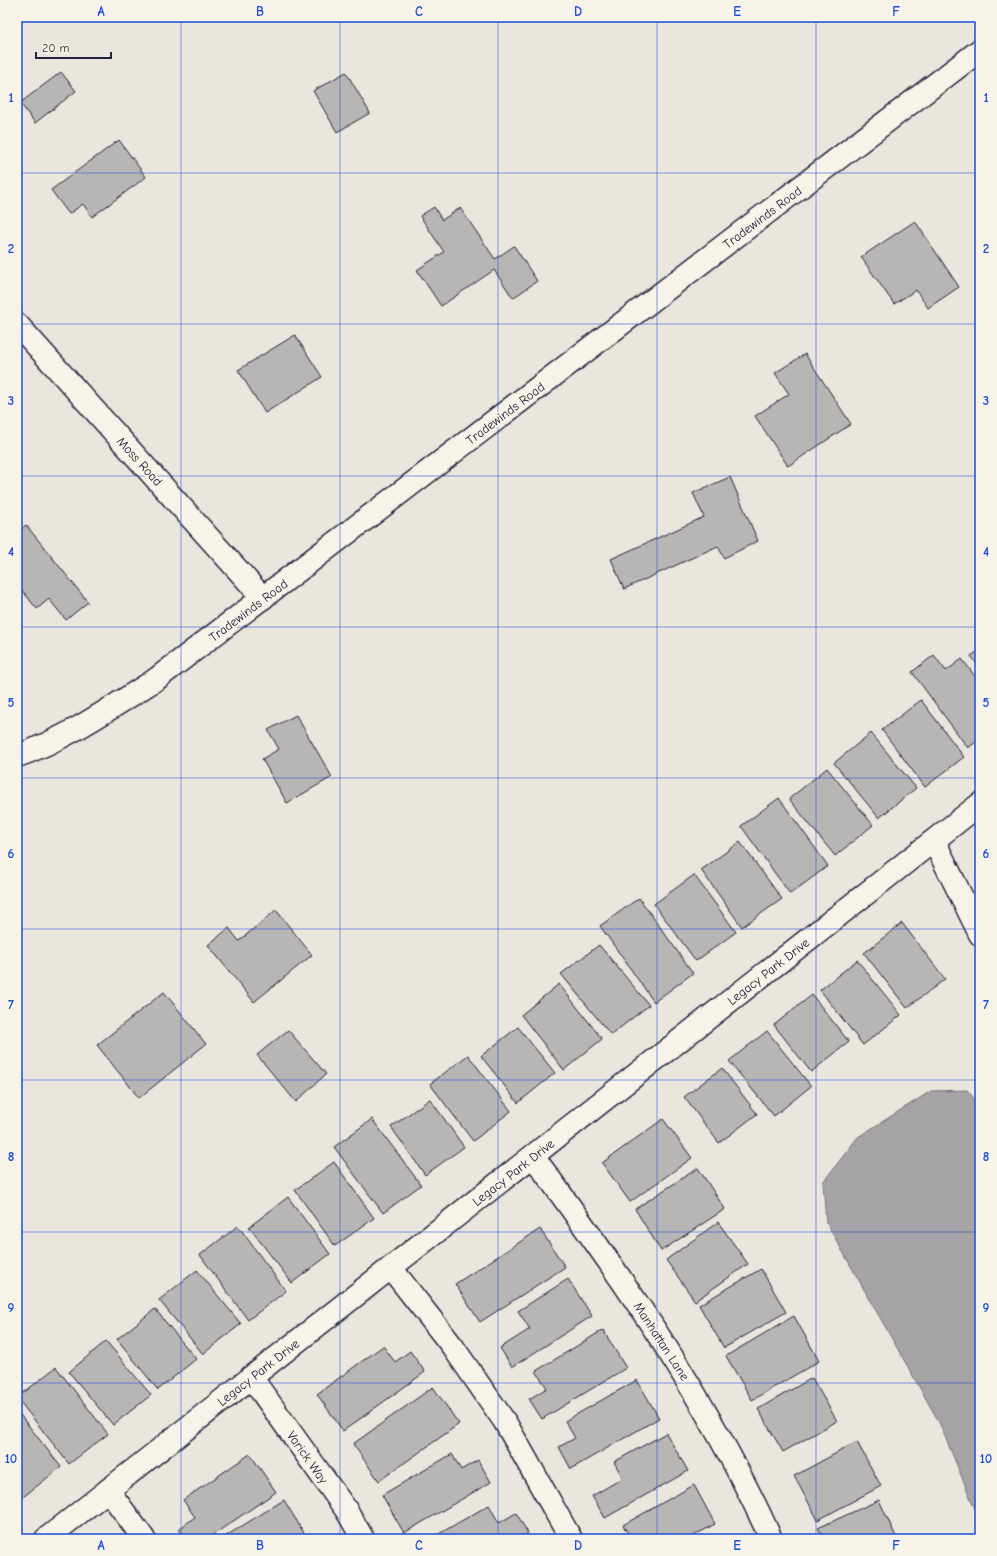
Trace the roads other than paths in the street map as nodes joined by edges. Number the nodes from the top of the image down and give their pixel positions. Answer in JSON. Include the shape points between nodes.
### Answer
{"nodes":[{"id":1,"x":980,"y":50,"type":"edge"},
{"id":2,"x":17,"y":324,"type":"edge"},
{"id":3,"x":263,"y":598,"type":"junction"},
{"id":4,"x":17,"y":756,"type":"edge"},
{"id":5,"x":980,"y":804,"type":"edge"},
{"id":6,"x":934,"y":841,"type":"junction"},
{"id":7,"x":980,"y":934,"type":"edge"},
{"id":8,"x":533,"y":1156,"type":"junction"},
{"id":9,"x":391,"y":1268,"type":"junction"},
{"id":10,"x":251,"y":1377,"type":"junction"},
{"id":11,"x":108,"y":1490,"type":"junction"},
{"id":12,"x":46,"y":1539,"type":"edge"},
{"id":13,"x":144,"y":1539,"type":"edge"},
{"id":14,"x":362,"y":1539,"type":"edge"},
{"id":15,"x":571,"y":1539,"type":"edge"},
{"id":16,"x":771,"y":1539,"type":"edge"}],
"edges":[{"from":1,"to":3,"type":"street","name":"Tradewinds Road"},
{"from":2,"to":3,"type":"street","name":"Moss Road"},
{"from":3,"to":4,"type":"street","name":"Tradewinds Road","via":[[155,680],[107,711],[50,742]]},
{"from":5,"to":6,"type":"street","name":"Legacy Park Drive"},
{"from":6,"to":7,"type":"street"},
{"from":6,"to":8,"type":"street","name":"Legacy Park Drive"},
{"from":8,"to":9,"type":"street","name":"Legacy Park Drive"},
{"from":8,"to":16,"type":"street","name":"Manhattan Lane","via":[[607,1257],[688,1379],[753,1498]]},
{"from":9,"to":10,"type":"street","name":"Legacy Park Drive"},
{"from":9,"to":15,"type":"street","via":[[453,1348],[504,1422]]},
{"from":10,"to":11,"type":"street","name":"Legacy Park Drive"},
{"from":10,"to":14,"type":"street","name":"Varick Way","via":[[347,1511]]},
{"from":11,"to":12,"type":"street","name":"Legacy Park Drive"},
{"from":11,"to":13,"type":"street"}]}
